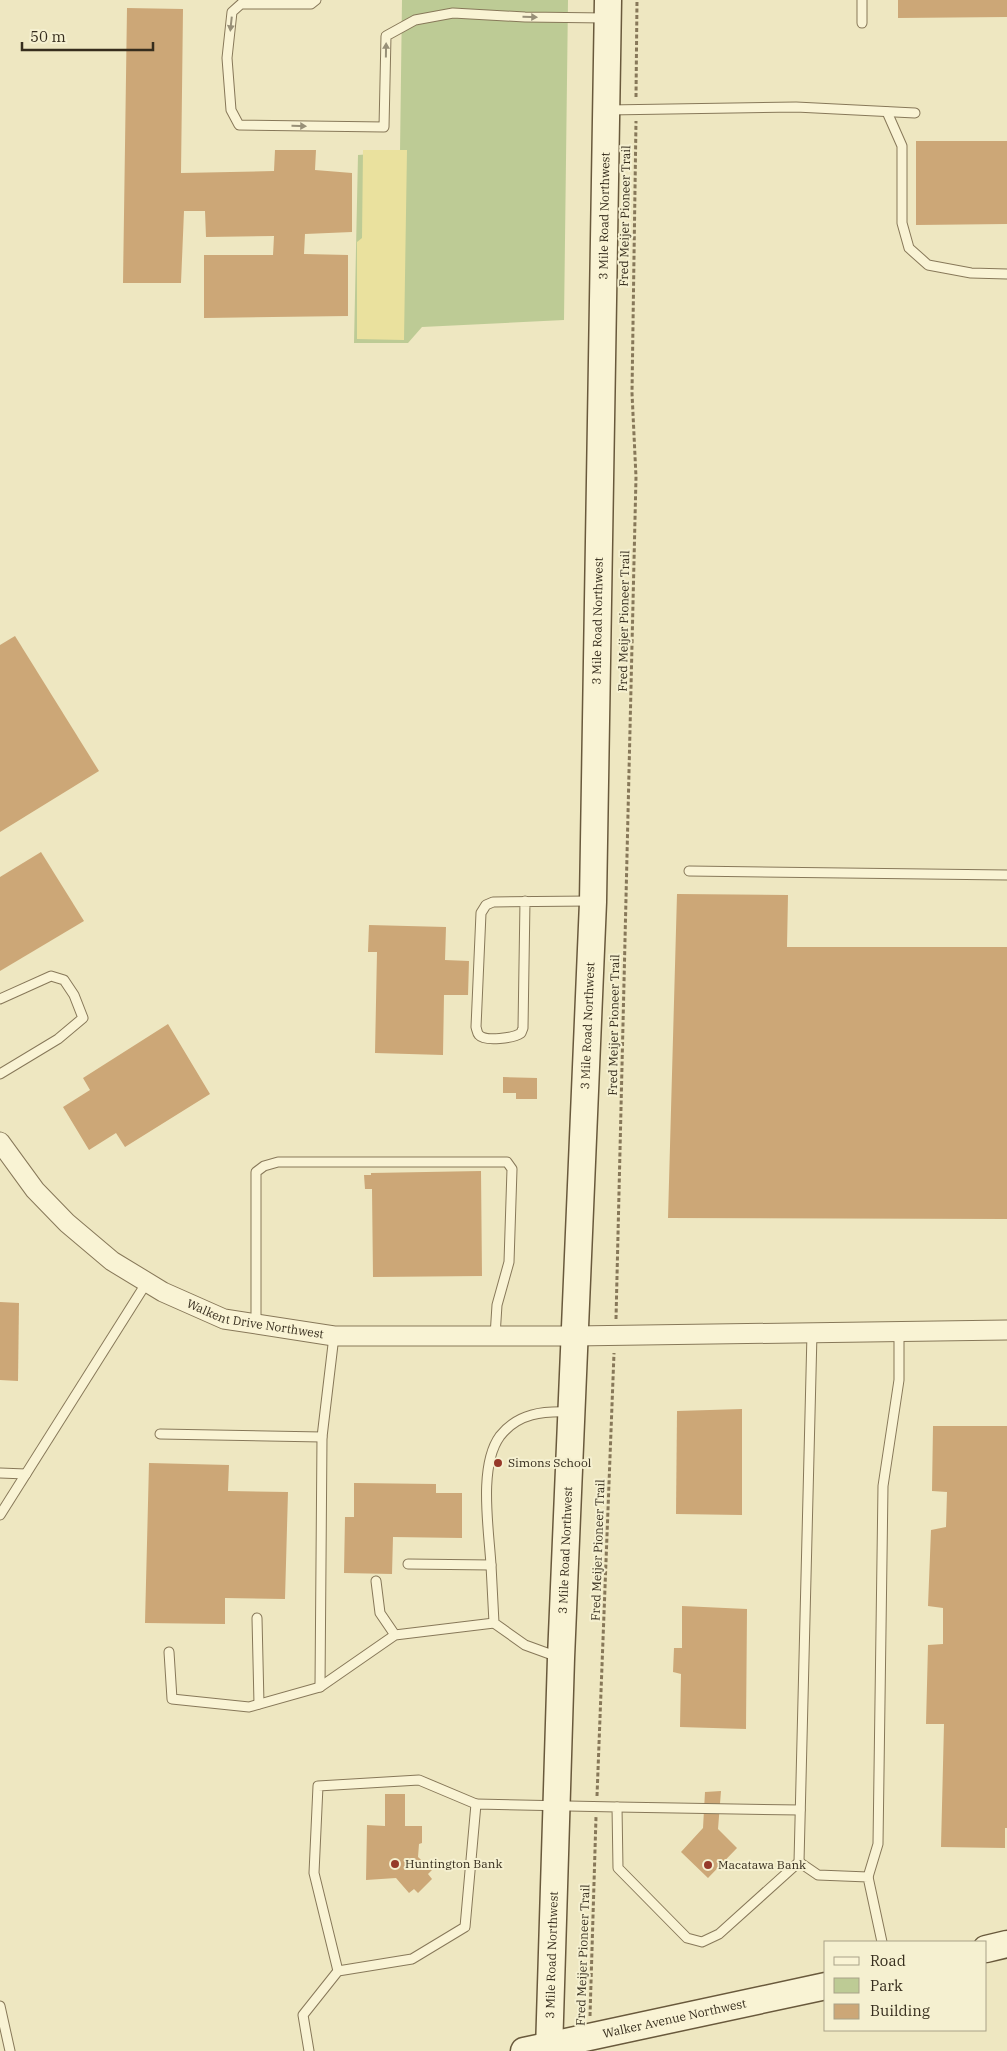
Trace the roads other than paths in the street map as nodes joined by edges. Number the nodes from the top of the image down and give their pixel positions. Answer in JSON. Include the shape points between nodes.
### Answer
{"nodes":[{"id":1,"x":316,"y":0,"type":"edge"},
{"id":2,"x":862,"y":0,"type":"edge"},
{"id":3,"x":608,"y":9,"type":"edge"},
{"id":4,"x":862,"y":23,"type":"dead end"},
{"id":5,"x":606,"y":110,"type":"junction"},
{"id":6,"x":887,"y":112,"type":"junction"},
{"id":7,"x":915,"y":114,"type":"dead end"},
{"id":8,"x":1007,"y":274,"type":"edge"},
{"id":9,"x":690,"y":872,"type":"dead end"},
{"id":10,"x":1007,"y":875,"type":"edge"},
{"id":11,"x":525,"y":901,"type":"junction"},
{"id":12,"x":593,"y":902,"type":"junction"},
{"id":13,"x":0,"y":999,"type":"edge"},
{"id":14,"x":0,"y":1074,"type":"edge"},
{"id":15,"x":0,"y":1142,"type":"edge"},
{"id":16,"x":147,"y":1282,"type":"junction"},
{"id":17,"x":256,"y":1325,"type":"junction"},
{"id":18,"x":1007,"y":1330,"type":"edge"},
{"id":19,"x":812,"y":1332,"type":"junction"},
{"id":20,"x":899,"y":1332,"type":"junction"},
{"id":21,"x":334,"y":1336,"type":"junction"},
{"id":22,"x":495,"y":1336,"type":"junction"},
{"id":23,"x":574,"y":1336,"type":"junction"},
{"id":24,"x":572,"y":1412,"type":"junction"},
{"id":25,"x":160,"y":1434,"type":"dead end"},
{"id":26,"x":322,"y":1437,"type":"junction"},
{"id":27,"x":0,"y":1473,"type":"edge"},
{"id":28,"x":26,"y":1474,"type":"junction"},
{"id":29,"x":0,"y":1515,"type":"edge"},
{"id":30,"x":408,"y":1564,"type":"dead end"},
{"id":31,"x":491,"y":1565,"type":"junction"},
{"id":32,"x":376,"y":1581,"type":"dead end"},
{"id":33,"x":256,"y":1618,"type":"dead end"},
{"id":34,"x":494,"y":1623,"type":"junction"},
{"id":35,"x":396,"y":1635,"type":"junction"},
{"id":36,"x":169,"y":1652,"type":"dead end"},
{"id":37,"x":561,"y":1658,"type":"junction"},
{"id":38,"x":320,"y":1686,"type":"junction"},
{"id":39,"x":259,"y":1704,"type":"junction"},
{"id":40,"x":476,"y":1804,"type":"junction"},
{"id":41,"x":556,"y":1806,"type":"junction"},
{"id":42,"x":617,"y":1807,"type":"junction"},
{"id":43,"x":800,"y":1810,"type":"junction"},
{"id":44,"x":799,"y":1862,"type":"junction"},
{"id":45,"x":868,"y":1877,"type":"junction"},
{"id":46,"x":882,"y":1941,"type":"edge"},
{"id":47,"x":1007,"y":1944,"type":"edge"},
{"id":48,"x":987,"y":1949,"type":"edge"},
{"id":49,"x":338,"y":1971,"type":"junction"},
{"id":50,"x":824,"y":1986,"type":"edge"},
{"id":51,"x":0,"y":2006,"type":"edge"},
{"id":52,"x":549,"y":2048,"type":"edge"},
{"id":53,"x":10,"y":2051,"type":"edge"},
{"id":54,"x":309,"y":2051,"type":"edge"},
{"id":55,"x":524,"y":2051,"type":"edge"}],
"edges":[{"from":1,"to":3,"type":"lane","one_way":true,"via":[[311,4],[241,4],[232,12],[227,58],[231,110],[239,125],[384,127],[386,36],[415,20],[453,13],[525,17]]},
{"from":2,"to":4,"type":"lane"},
{"from":3,"to":5,"type":"main road","name":"3 Mile Road Northwest"},
{"from":5,"to":6,"type":"lane","via":[[796,107]]},
{"from":5,"to":12,"type":"main road","name":"3 Mile Road Northwest"},
{"from":6,"to":7,"type":"lane"},
{"from":6,"to":8,"type":"lane","via":[[902,146],[902,223],[909,248],[928,265],[971,273]]},
{"from":9,"to":10,"type":"lane"},
{"from":11,"to":11,"type":"lane","via":[[493,902],[486,905],[481,913],[476,1027],[479,1035],[486,1039],[516,1037],[523,1028]]},
{"from":11,"to":12,"type":"lane"},
{"from":12,"to":23,"type":"main road","name":"3 Mile Road Northwest"},
{"from":13,"to":14,"type":"lane","via":[[51,976],[64,980],[83,1018],[58,1039]]},
{"from":15,"to":16,"type":"street","name":"Walkent Drive Northwest","via":[[35,1190],[67,1223],[112,1261]]},
{"from":16,"to":17,"type":"street","name":"Walkent Drive Northwest","via":[[224,1319]]},
{"from":16,"to":28,"type":"lane"},
{"from":17,"to":21,"type":"street","name":"Walkent Drive Northwest"},
{"from":17,"to":22,"type":"lane","via":[[256,1172],[264,1166],[278,1162],[508,1162],[512,1169],[510,1262],[497,1305]]},
{"from":18,"to":20,"type":"street","name":"Walkent Drive Northwest"},
{"from":19,"to":20,"type":"street","name":"Walkent Drive Northwest"},
{"from":19,"to":23,"type":"street","name":"Walkent Drive Northwest"},
{"from":19,"to":43,"type":"lane"},
{"from":20,"to":45,"type":"lane","via":[[899,1380],[883,1486],[878,1844]]},
{"from":21,"to":22,"type":"street","name":"Walkent Drive Northwest"},
{"from":21,"to":26,"type":"lane"},
{"from":22,"to":23,"type":"street","name":"Walkent Drive Northwest"},
{"from":23,"to":24,"type":"main road","name":"3 Mile Road Northwest"},
{"from":24,"to":31,"type":"lane","via":[[534,1414],[518,1421],[500,1437],[490,1462],[486,1488]]},
{"from":24,"to":37,"type":"main road","name":"3 Mile Road Northwest"},
{"from":25,"to":26,"type":"lane"},
{"from":26,"to":38,"type":"lane"},
{"from":27,"to":28,"type":"lane"},
{"from":28,"to":29,"type":"lane"},
{"from":30,"to":31,"type":"lane"},
{"from":31,"to":34,"type":"lane"},
{"from":32,"to":35,"type":"lane","via":[[380,1613]]},
{"from":33,"to":39,"type":"lane"},
{"from":34,"to":35,"type":"lane"},
{"from":34,"to":37,"type":"lane","via":[[525,1645]]},
{"from":35,"to":38,"type":"lane"},
{"from":36,"to":39,"type":"lane","via":[[172,1699],[249,1707]]},
{"from":37,"to":41,"type":"main road","name":"3 Mile Road Northwest"},
{"from":38,"to":39,"type":"lane"},
{"from":40,"to":41,"type":"lane"},
{"from":40,"to":49,"type":"lane","via":[[465,1927],[412,1959]]},
{"from":40,"to":49,"type":"lane","via":[[419,1780],[318,1786],[314,1873]]},
{"from":41,"to":42,"type":"lane"},
{"from":41,"to":52,"type":"main road","name":"3 Mile Road Northwest"},
{"from":42,"to":43,"type":"lane"},
{"from":42,"to":44,"type":"lane","via":[[618,1868],[687,1938],[702,1942],[720,1934]]},
{"from":43,"to":44,"type":"lane"},
{"from":44,"to":45,"type":"lane","via":[[818,1875]]},
{"from":45,"to":46,"type":"lane"},
{"from":47,"to":48,"type":"main road"},
{"from":49,"to":54,"type":"lane","via":[[303,2015]]},
{"from":50,"to":52,"type":"main road","name":"Walker Avenue Northwest"},
{"from":51,"to":53,"type":"lane"},
{"from":52,"to":55,"type":"main road","name":"Walker Avenue Northwest"}]}
